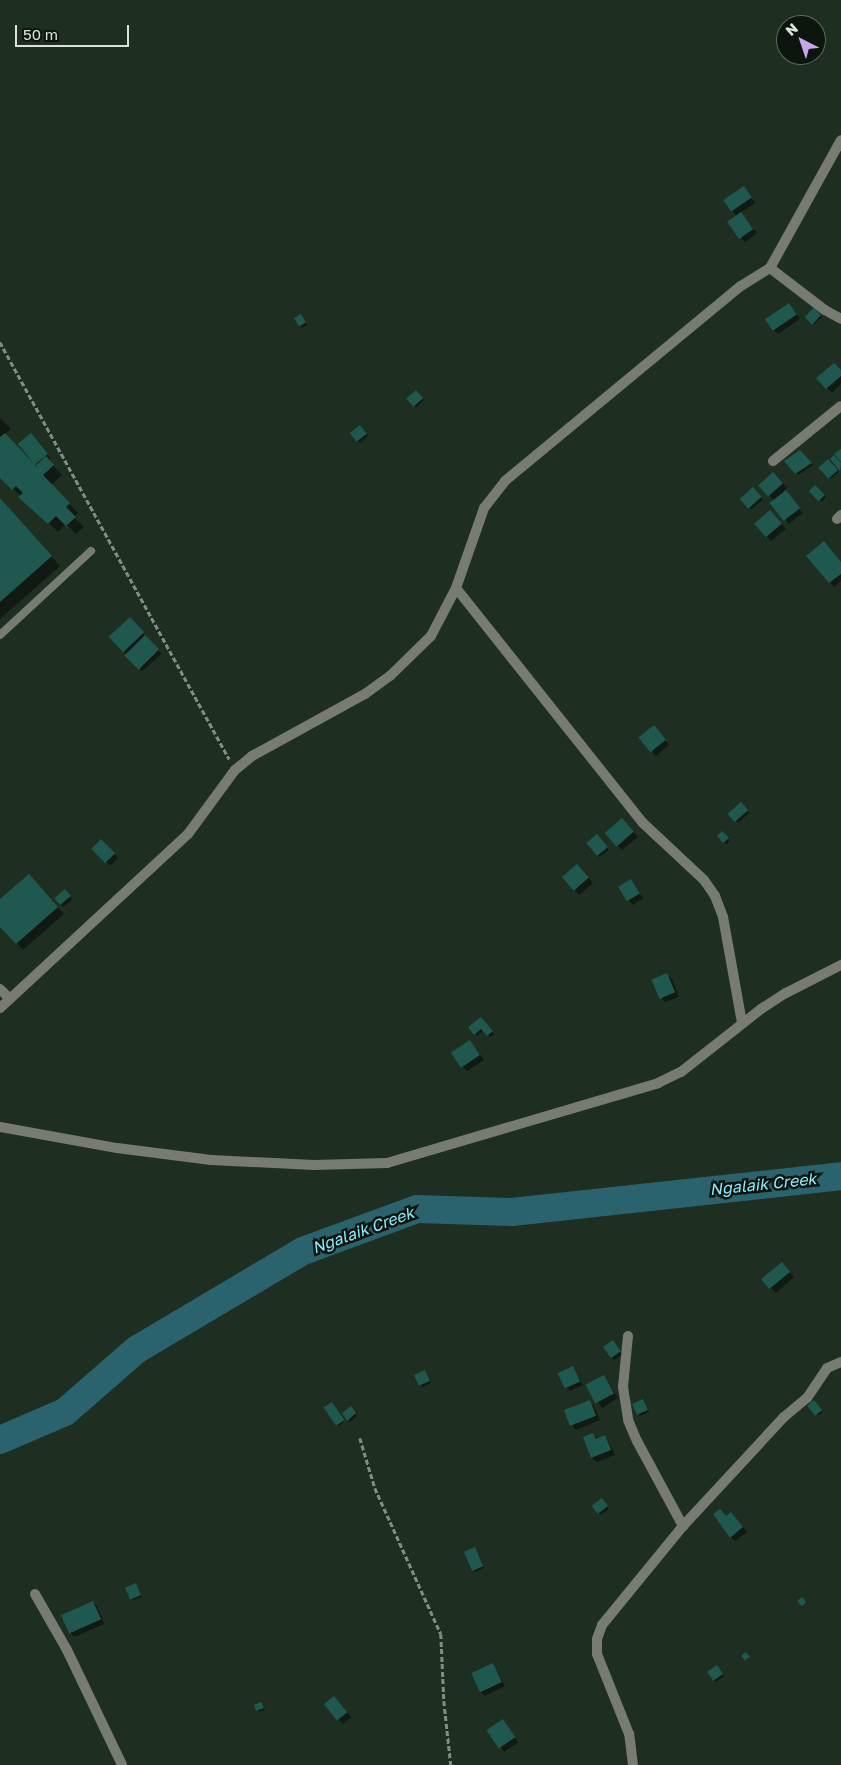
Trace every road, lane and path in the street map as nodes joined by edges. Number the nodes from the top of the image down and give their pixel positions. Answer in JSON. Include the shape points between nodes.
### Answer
{"nodes":[{"id":1,"x":841,"y":140,"type":"edge"},
{"id":2,"x":770,"y":268,"type":"junction"},
{"id":3,"x":841,"y":319,"type":"edge"},
{"id":4,"x":0,"y":342,"type":"edge"},
{"id":5,"x":841,"y":406,"type":"edge"},
{"id":6,"x":773,"y":461,"type":"dead end"},
{"id":7,"x":91,"y":551,"type":"dead end"},
{"id":8,"x":456,"y":588,"type":"junction"},
{"id":9,"x":0,"y":634,"type":"edge"},
{"id":10,"x":235,"y":770,"type":"junction"},
{"id":11,"x":841,"y":965,"type":"edge"},
{"id":12,"x":0,"y":989,"type":"edge"},
{"id":13,"x":10,"y":999,"type":"junction"},
{"id":14,"x":0,"y":1008,"type":"edge"},
{"id":15,"x":742,"y":1023,"type":"junction"},
{"id":16,"x":0,"y":1127,"type":"edge"},
{"id":17,"x":628,"y":1336,"type":"dead end"},
{"id":18,"x":841,"y":1362,"type":"edge"},
{"id":19,"x":360,"y":1438,"type":"dead end"},
{"id":20,"x":683,"y":1526,"type":"junction"},
{"id":21,"x":36,"y":1594,"type":"dead end"},
{"id":22,"x":122,"y":1765,"type":"edge"},
{"id":23,"x":451,"y":1765,"type":"edge"},
{"id":24,"x":633,"y":1765,"type":"edge"}],
"edges":[{"from":1,"to":2,"type":"street"},
{"from":2,"to":3,"type":"street"},
{"from":2,"to":8,"type":"street","via":[[741,286],[505,481],[484,508]]},
{"from":4,"to":10,"type":"path"},
{"from":5,"to":6,"type":"street"},
{"from":7,"to":9,"type":"lane"},
{"from":8,"to":10,"type":"street","via":[[431,636],[390,676],[340,708],[252,756]]},
{"from":8,"to":15,"type":"street","via":[[642,823],[699,874],[710,888],[723,917]]},
{"from":10,"to":13,"type":"street","via":[[188,834]]},
{"from":11,"to":15,"type":"street","via":[[786,993]]},
{"from":12,"to":13,"type":"street"},
{"from":13,"to":14,"type":"street"},
{"from":15,"to":16,"type":"street","via":[[681,1072],[658,1083],[387,1163],[314,1165],[211,1160],[117,1148]]},
{"from":17,"to":20,"type":"street","via":[[623,1387],[628,1420]]},
{"from":18,"to":20,"type":"street","via":[[826,1368],[807,1398],[784,1417]]},
{"from":19,"to":23,"type":"path","via":[[375,1488],[441,1634]]},
{"from":20,"to":24,"type":"street","via":[[610,1612],[596,1639],[604,1675],[629,1734]]},
{"from":21,"to":22,"type":"street","via":[[67,1650]]}]}
